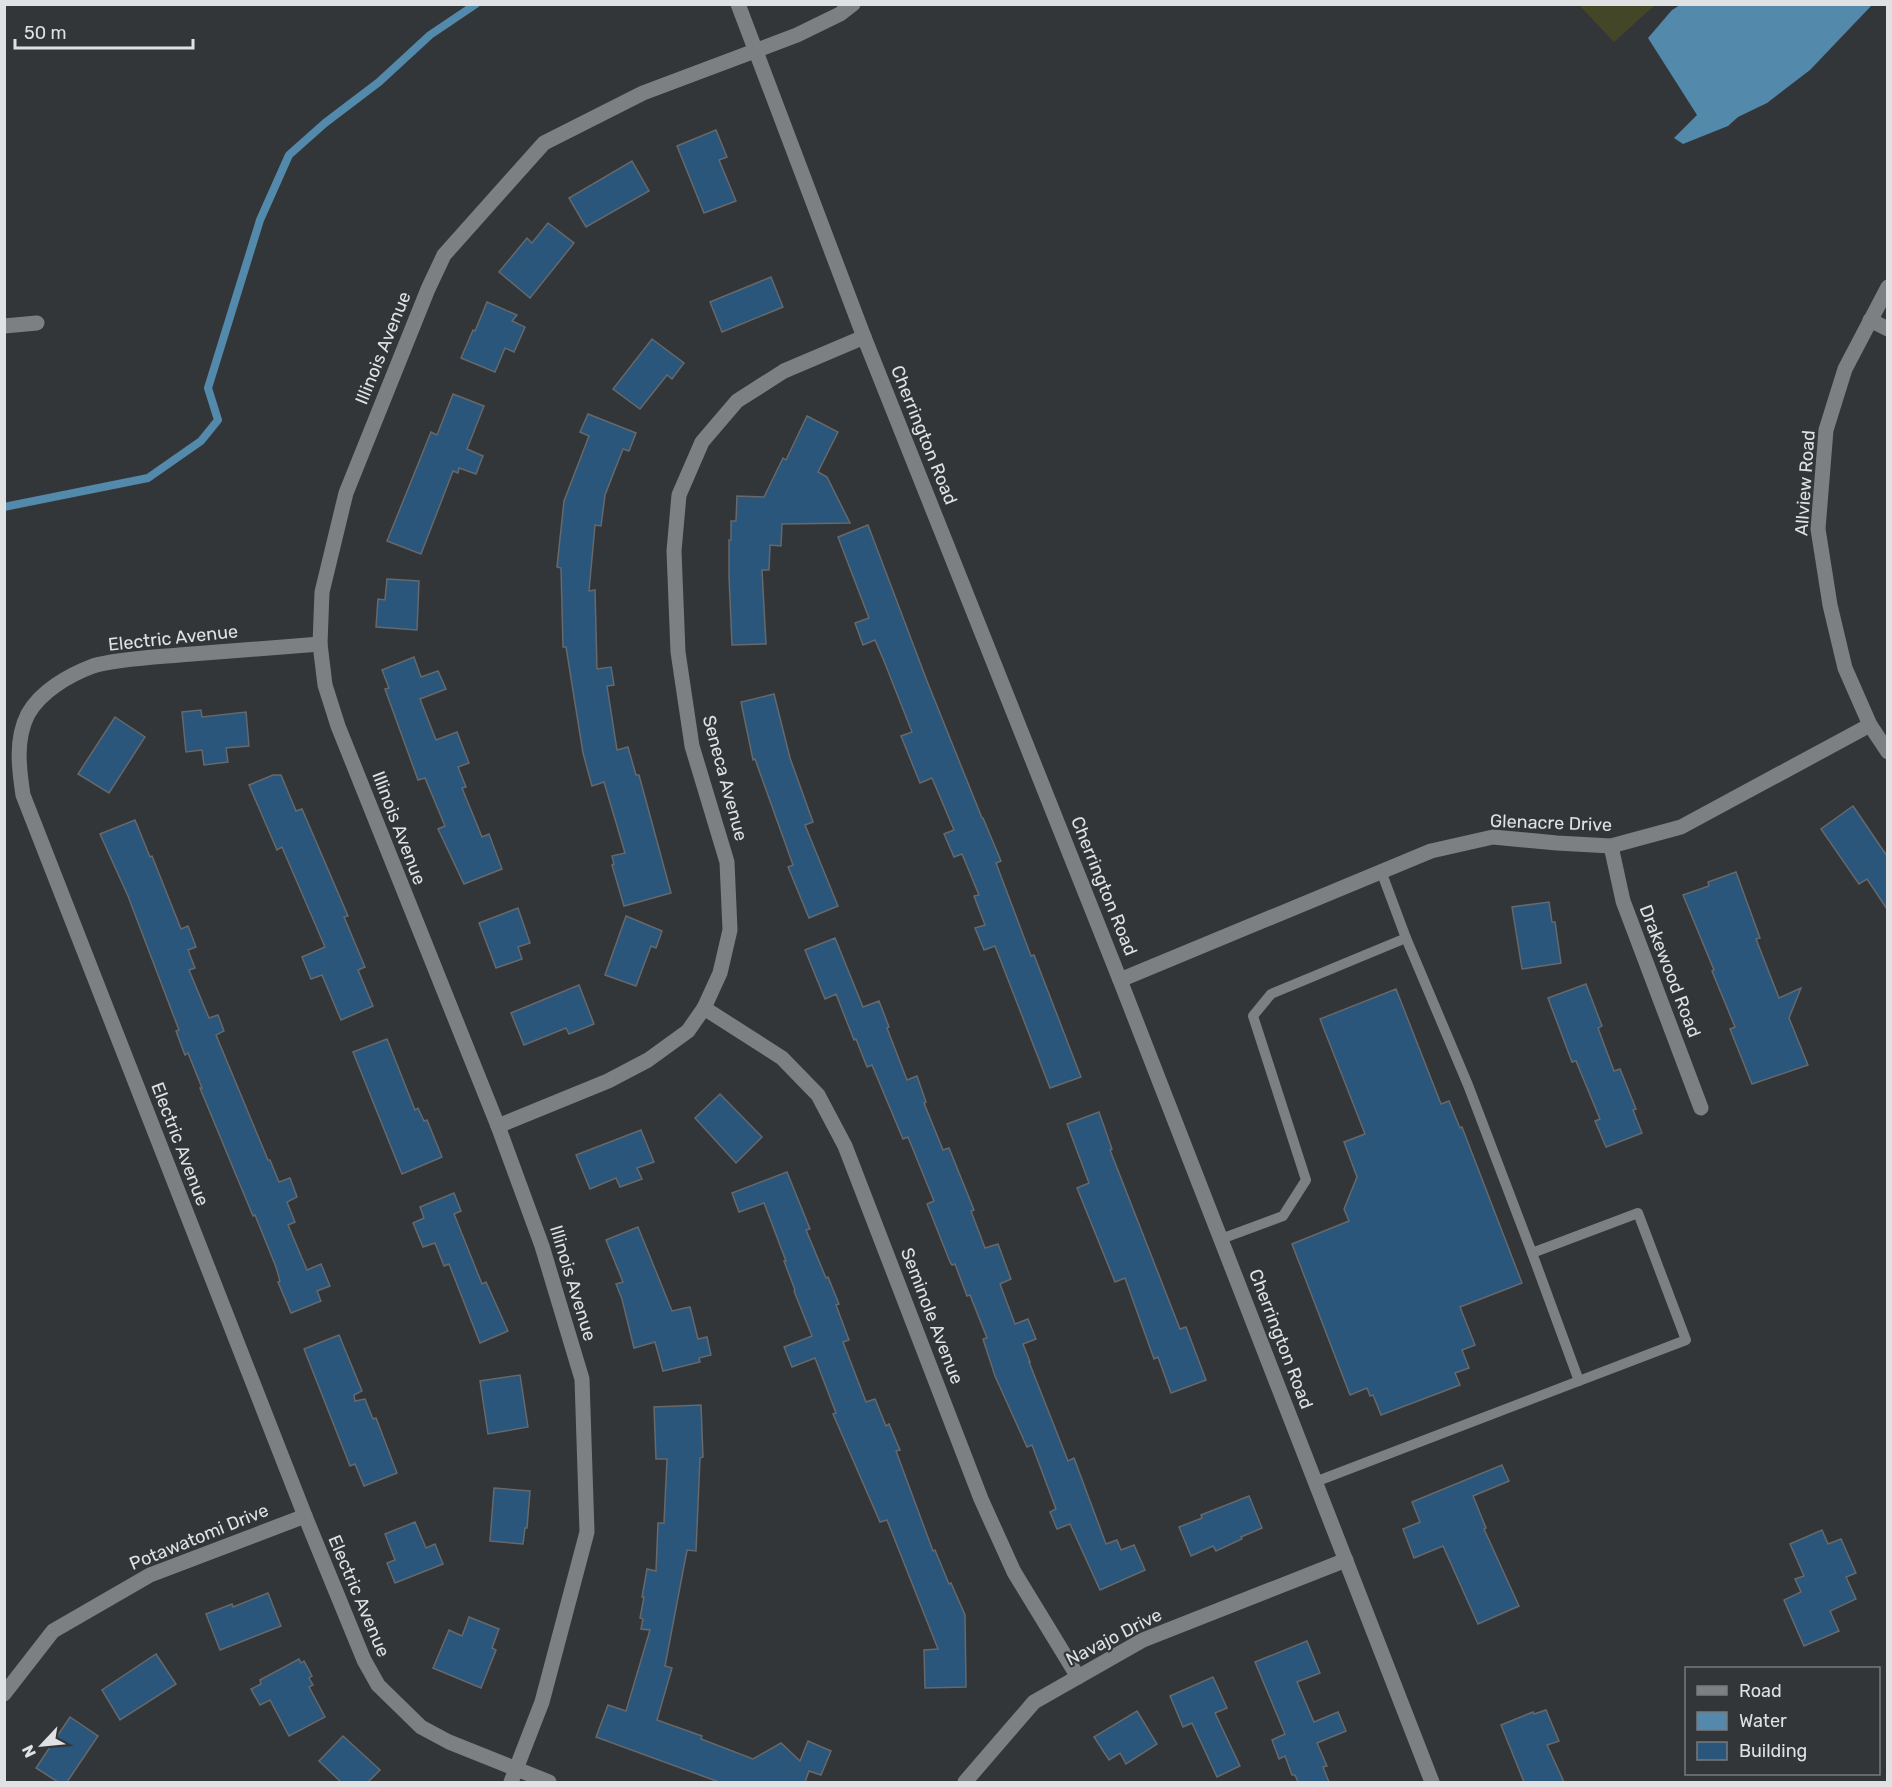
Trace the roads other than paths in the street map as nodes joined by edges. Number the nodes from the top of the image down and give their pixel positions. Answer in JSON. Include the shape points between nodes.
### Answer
{"nodes":[{"id":1,"x":738,"y":4,"type":"edge"},
{"id":2,"x":853,"y":4,"type":"edge"},
{"id":3,"x":756,"y":51,"type":"junction"},
{"id":4,"x":1887,"y":287,"type":"edge"},
{"id":5,"x":1870,"y":320,"type":"junction"},
{"id":6,"x":37,"y":323,"type":"dead end"},
{"id":7,"x":4,"y":326,"type":"edge"},
{"id":8,"x":1887,"y":329,"type":"edge"},
{"id":9,"x":864,"y":337,"type":"junction"},
{"id":10,"x":320,"y":644,"type":"junction"},
{"id":11,"x":1870,"y":725,"type":"junction"},
{"id":12,"x":1887,"y":752,"type":"edge"},
{"id":13,"x":1611,"y":846,"type":"junction"},
{"id":14,"x":1382,"y":872,"type":"junction"},
{"id":15,"x":1406,"y":938,"type":"junction"},
{"id":16,"x":1120,"y":980,"type":"junction"},
{"id":17,"x":704,"y":1008,"type":"junction"},
{"id":18,"x":1701,"y":1108,"type":"dead end"},
{"id":19,"x":498,"y":1126,"type":"junction"},
{"id":20,"x":1221,"y":1239,"type":"junction"},
{"id":21,"x":1532,"y":1252,"type":"junction"},
{"id":22,"x":1579,"y":1381,"type":"junction"},
{"id":23,"x":1315,"y":1482,"type":"junction"},
{"id":24,"x":305,"y":1516,"type":"junction"},
{"id":25,"x":1346,"y":1560,"type":"junction"},
{"id":26,"x":1078,"y":1677,"type":"junction"},
{"id":27,"x":4,"y":1694,"type":"edge"},
{"id":28,"x":513,"y":1776,"type":"edge"},
{"id":29,"x":549,"y":1782,"type":"edge"},
{"id":30,"x":965,"y":1782,"type":"edge"},
{"id":31,"x":1432,"y":1782,"type":"edge"}],
"edges":[{"from":1,"to":3,"type":"street","name":"Cherrington Road"},
{"from":2,"to":3,"type":"street","name":"Illinois Avenue","via":[[797,35]]},
{"from":3,"to":9,"type":"street","name":"Cherrington Road"},
{"from":3,"to":10,"type":"street","name":"Illinois Avenue","via":[[643,93],[544,143],[444,255],[346,493],[322,592]]},
{"from":4,"to":5,"type":"street","name":"Allview Road"},
{"from":5,"to":8,"type":"street"},
{"from":5,"to":11,"type":"street","name":"Allview Road","via":[[1845,369],[1826,430],[1818,529],[1845,668]]},
{"from":6,"to":7,"type":"street"},
{"from":9,"to":16,"type":"street","name":"Cherrington Road"},
{"from":9,"to":17,"type":"street","name":"Seneca Avenue","via":[[784,371],[737,401],[702,442],[680,495],[674,551],[678,652],[692,746],[728,873],[730,930],[720,973]]},
{"from":10,"to":19,"type":"street","name":"Illinois Avenue","via":[[325,685],[338,726]]},
{"from":10,"to":24,"type":"street","name":"Electric Avenue","via":[[152,657],[94,666],[47,692],[28,714],[20,740],[18,768],[23,795]]},
{"from":11,"to":12,"type":"street","name":"Allview Road"},
{"from":11,"to":13,"type":"street","name":"Glenacre Drive","via":[[1681,827]]},
{"from":13,"to":14,"type":"street","name":"Glenacre Drive","via":[[1493,837],[1431,850]]},
{"from":13,"to":18,"type":"street","name":"Drakewood Road","via":[[1623,901]]},
{"from":14,"to":15,"type":"lane"},
{"from":14,"to":16,"type":"street","name":"Glenacre Drive"},
{"from":15,"to":20,"type":"lane","via":[[1270,994],[1253,1016],[1306,1180],[1283,1216]]},
{"from":15,"to":21,"type":"lane"},
{"from":16,"to":20,"type":"street","name":"Cherrington Road"},
{"from":17,"to":19,"type":"street","name":"Seneca Avenue","via":[[688,1031],[648,1060],[608,1081]]},
{"from":17,"to":26,"type":"street","name":"Seminole Avenue","via":[[782,1058],[818,1095],[845,1146],[981,1499],[1014,1572]]},
{"from":19,"to":28,"type":"street","name":"Illinois Avenue","via":[[542,1246],[582,1379],[587,1532],[542,1702]]},
{"from":20,"to":23,"type":"street","name":"Cherrington Road"},
{"from":21,"to":22,"type":"lane"},
{"from":21,"to":22,"type":"lane","via":[[1638,1213],[1686,1340]]},
{"from":22,"to":23,"type":"lane"},
{"from":23,"to":25,"type":"street","name":"Cherrington Road"},
{"from":24,"to":27,"type":"street","name":"Potawatomi Drive","via":[[150,1575],[53,1631]]},
{"from":24,"to":28,"type":"street","name":"Electric Avenue","via":[[378,1685],[421,1727]]},
{"from":25,"to":26,"type":"street","name":"Navajo Drive","via":[[1143,1640]]},
{"from":25,"to":31,"type":"street","name":"Cherrington Road"},
{"from":26,"to":30,"type":"street","name":"Navajo Drive","via":[[1034,1702]]},
{"from":28,"to":29,"type":"street","name":"Electric Avenue"}]}
